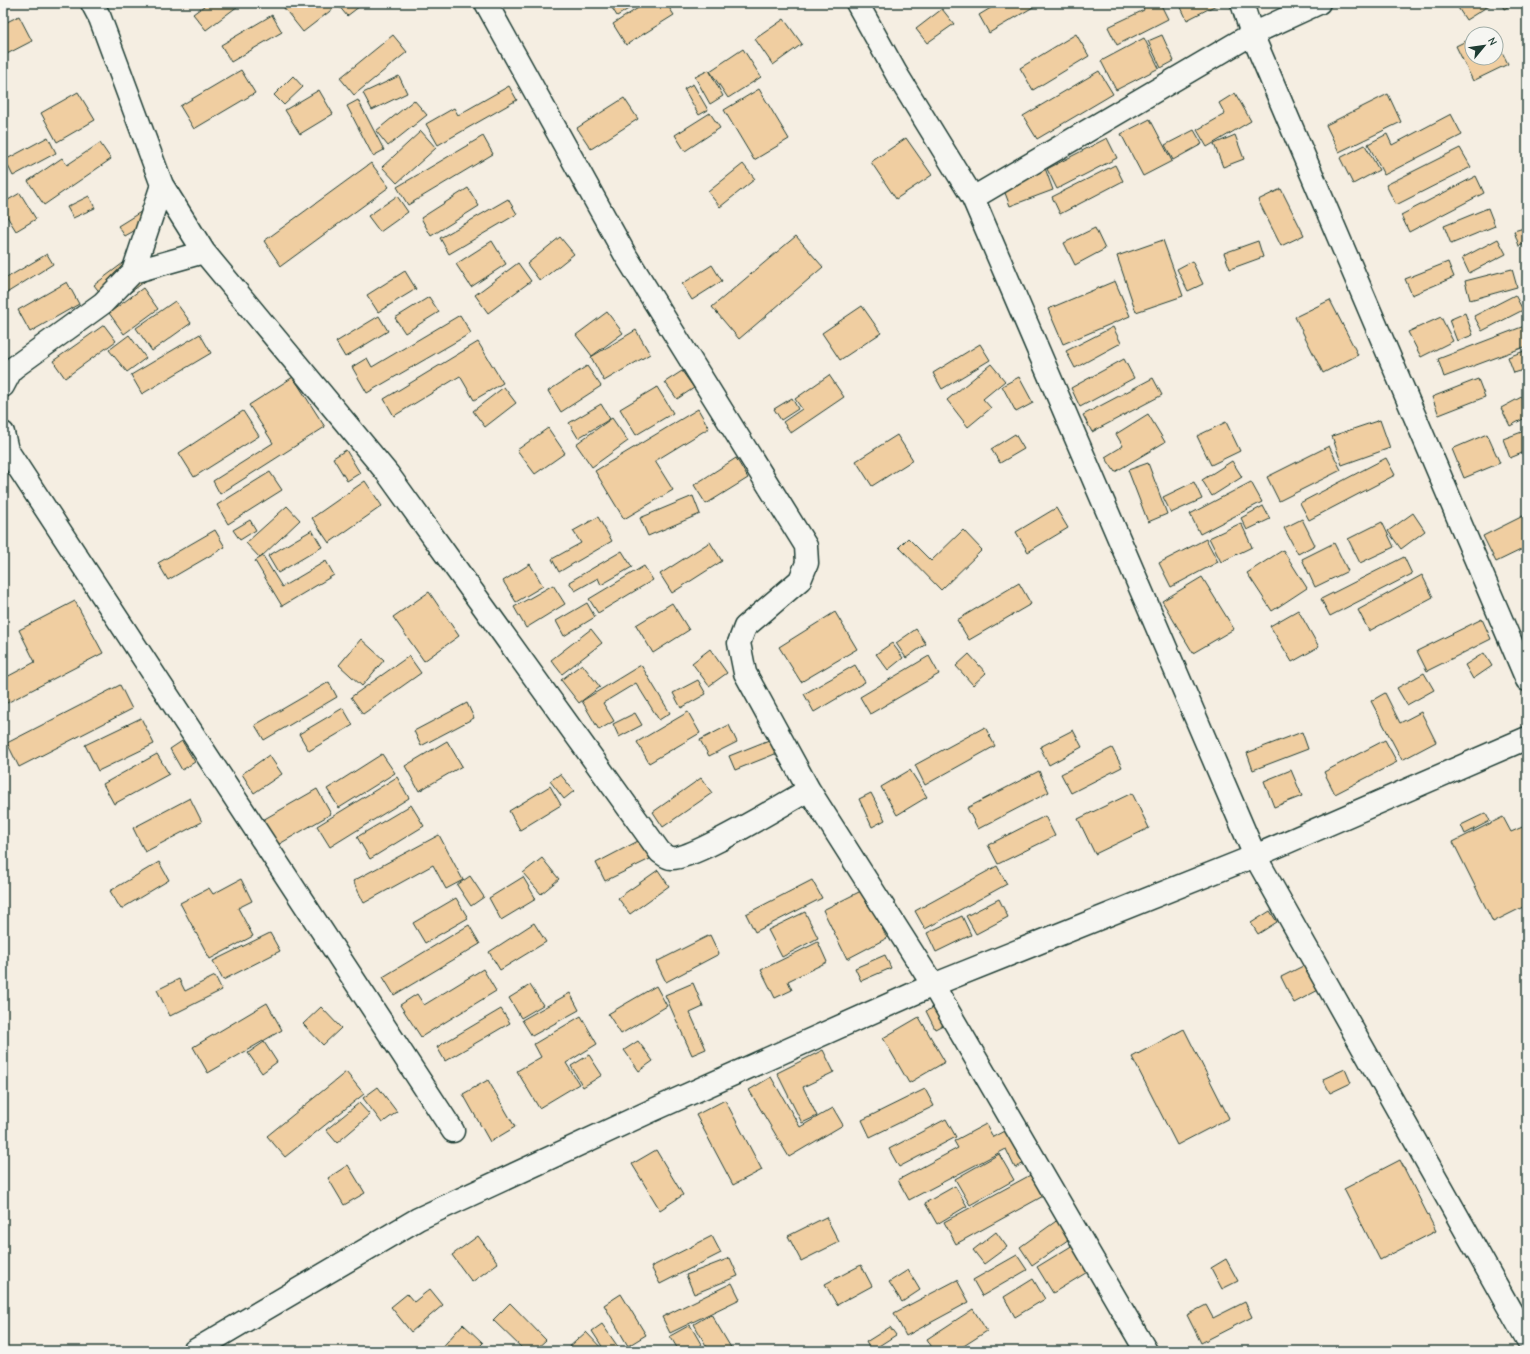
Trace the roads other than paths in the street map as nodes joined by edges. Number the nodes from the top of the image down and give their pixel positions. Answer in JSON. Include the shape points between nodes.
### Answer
{"nodes":[{"id":1,"x":92,"y":3,"type":"edge"},
{"id":2,"x":486,"y":3,"type":"edge"},
{"id":3,"x":857,"y":3,"type":"edge"},
{"id":4,"x":1242,"y":3,"type":"edge"},
{"id":5,"x":1320,"y":3,"type":"edge"},
{"id":6,"x":1252,"y":34,"type":"junction"},
{"id":7,"x":162,"y":185,"type":"junction"},
{"id":8,"x":973,"y":198,"type":"junction"},
{"id":9,"x":204,"y":252,"type":"junction"},
{"id":10,"x":133,"y":272,"type":"junction"},
{"id":11,"x":3,"y":386,"type":"edge"},
{"id":12,"x":3,"y":432,"type":"edge"},
{"id":13,"x":1527,"y":680,"type":"edge"},
{"id":14,"x":1527,"y":738,"type":"edge"},
{"id":15,"x":808,"y":790,"type":"junction"},
{"id":16,"x":1255,"y":856,"type":"junction"},
{"id":17,"x":933,"y":985,"type":"junction"},
{"id":18,"x":453,"y":1130,"type":"dead end"},
{"id":19,"x":1527,"y":1340,"type":"edge"},
{"id":20,"x":194,"y":1351,"type":"edge"},
{"id":21,"x":1146,"y":1351,"type":"edge"}],
"edges":[{"from":1,"to":7,"type":"street","via":[[100,18]]},
{"from":2,"to":15,"type":"street","via":[[626,256],[806,546],[807,563],[800,580],[745,627],[739,643],[745,673]]},
{"from":3,"to":8,"type":"street","via":[[896,73]]},
{"from":4,"to":6,"type":"street"},
{"from":5,"to":6,"type":"street"},
{"from":6,"to":8,"type":"street"},
{"from":6,"to":13,"type":"street"},
{"from":7,"to":9,"type":"street"},
{"from":7,"to":10,"type":"street"},
{"from":8,"to":16,"type":"street"},
{"from":9,"to":10,"type":"street"},
{"from":9,"to":15,"type":"street","via":[[388,474],[660,852],[670,858],[686,856],[709,846]]},
{"from":10,"to":11,"type":"street","via":[[103,303],[12,369]]},
{"from":12,"to":18,"type":"street","via":[[7,450]]},
{"from":14,"to":16,"type":"street"},
{"from":15,"to":17,"type":"street"},
{"from":16,"to":17,"type":"street"},
{"from":16,"to":19,"type":"street"},
{"from":17,"to":20,"type":"street","via":[[418,1219]]},
{"from":17,"to":21,"type":"street"}]}
